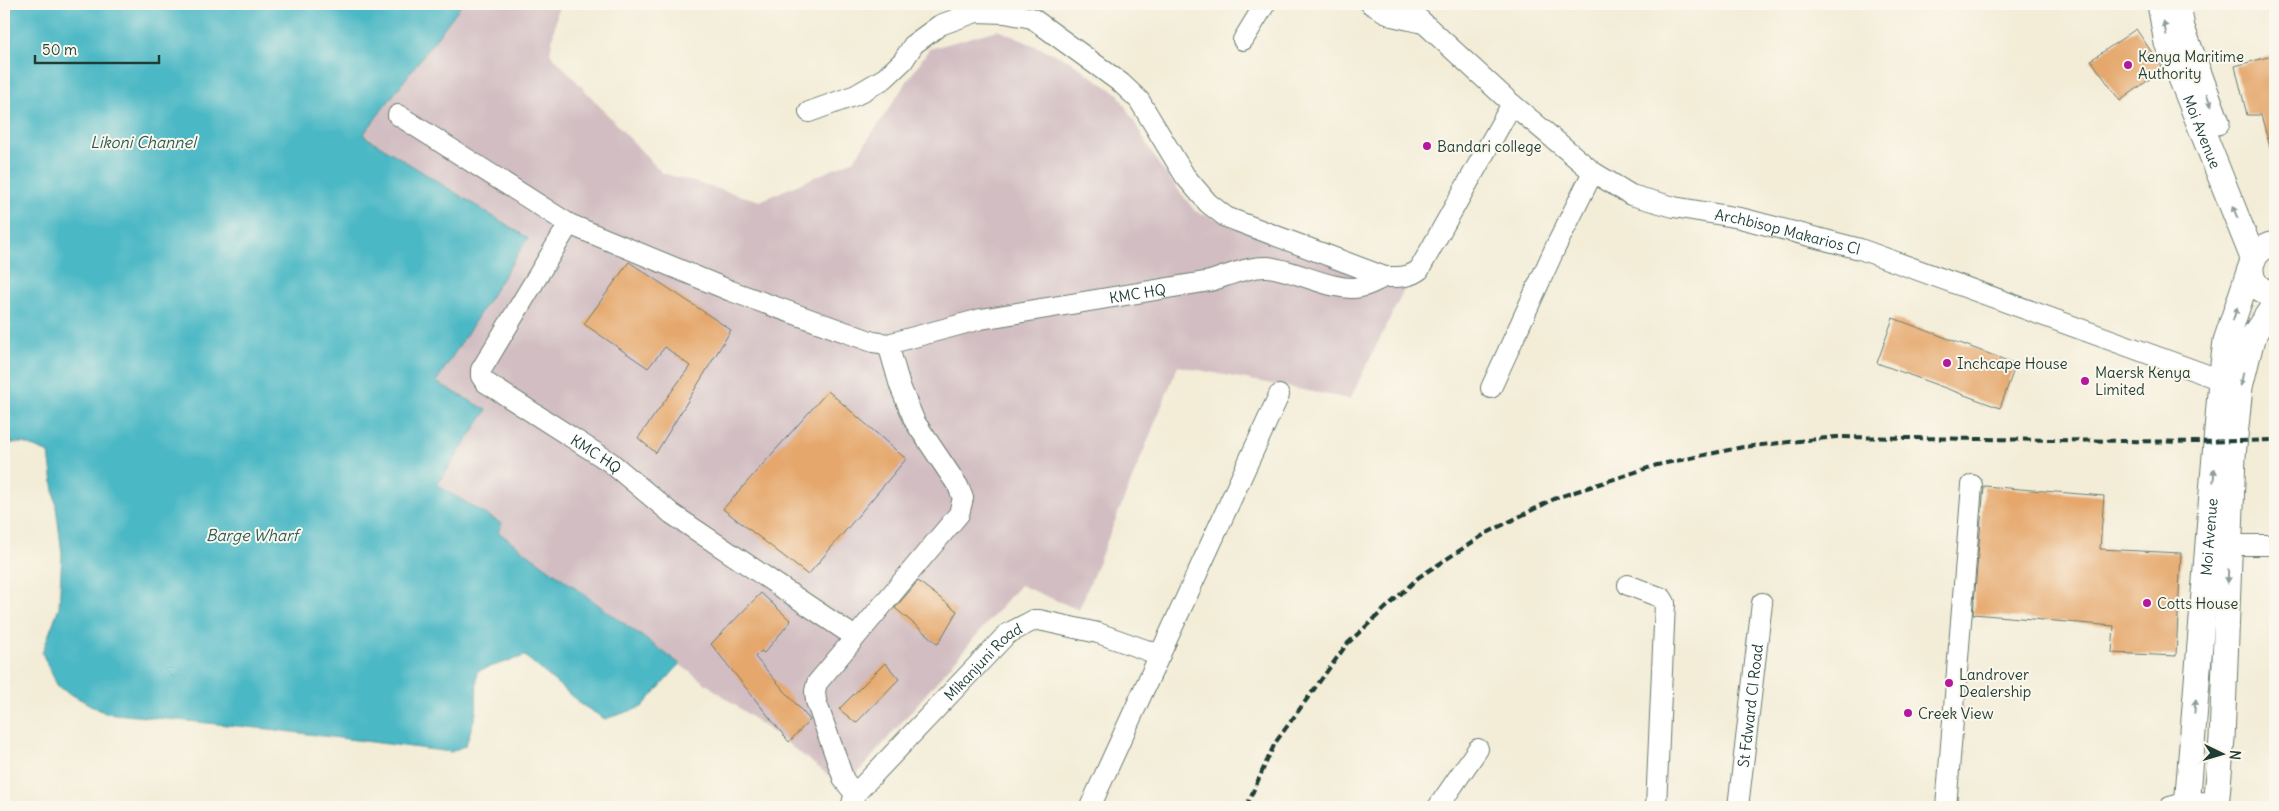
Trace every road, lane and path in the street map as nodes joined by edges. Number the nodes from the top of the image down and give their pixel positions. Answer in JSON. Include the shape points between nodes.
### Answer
{"nodes":[{"id":1,"x":1265,"y":4,"type":"edge"},
{"id":2,"x":1371,"y":4,"type":"edge"},
{"id":3,"x":1403,"y":4,"type":"edge"},
{"id":4,"x":2160,"y":4,"type":"edge"},
{"id":5,"x":2178,"y":4,"type":"edge"},
{"id":6,"x":1425,"y":24,"type":"junction"},
{"id":7,"x":1243,"y":40,"type":"dead end"},
{"id":8,"x":1512,"y":104,"type":"junction"},
{"id":9,"x":809,"y":112,"type":"dead end"},
{"id":10,"x":398,"y":115,"type":"dead end"},
{"id":11,"x":1593,"y":172,"type":"junction"},
{"id":12,"x":569,"y":224,"type":"junction"},
{"id":13,"x":2261,"y":254,"type":"edge"},
{"id":14,"x":1385,"y":276,"type":"junction"},
{"id":15,"x":2275,"y":293,"type":"edge"},
{"id":16,"x":2275,"y":304,"type":"edge"},
{"id":17,"x":888,"y":344,"type":"junction"},
{"id":18,"x":2221,"y":380,"type":"junction"},
{"id":19,"x":1491,"y":388,"type":"dead end"},
{"id":20,"x":1279,"y":396,"type":"dead end"},
{"id":21,"x":1972,"y":485,"type":"dead end"},
{"id":22,"x":2229,"y":545,"type":"junction"},
{"id":23,"x":2275,"y":546,"type":"edge"},
{"id":24,"x":1628,"y":585,"type":"dead end"},
{"id":25,"x":1762,"y":602,"type":"dead end"},
{"id":26,"x":855,"y":637,"type":"junction"},
{"id":27,"x":1160,"y":655,"type":"junction"},
{"id":28,"x":1478,"y":748,"type":"dead end"},
{"id":29,"x":853,"y":800,"type":"edge"},
{"id":30,"x":2182,"y":806,"type":"edge"},
{"id":31,"x":2218,"y":806,"type":"edge"},
{"id":32,"x":1090,"y":807,"type":"edge"},
{"id":33,"x":1438,"y":807,"type":"edge"},
{"id":34,"x":1656,"y":807,"type":"edge"},
{"id":35,"x":1738,"y":807,"type":"edge"},
{"id":36,"x":1946,"y":807,"type":"edge"}],
"edges":[{"from":1,"to":7,"type":"street"},
{"from":2,"to":6,"type":"street","via":[[1392,16]]},
{"from":3,"to":6,"type":"street","name":"Archbisop Makarios Cl"},
{"from":13,"to":4,"type":"main road","name":"Moi Avenue","one_way":true,"via":[[2168,43]]},
{"from":5,"to":13,"type":"main road","name":"Moi Avenue","one_way":true,"via":[[2182,28]]},
{"from":6,"to":8,"type":"street","name":"Archbisop Makarios Cl"},
{"from":8,"to":11,"type":"street","name":"Archbisop Makarios Cl"},
{"from":8,"to":14,"type":"street","via":[[1419,270],[1402,277]]},
{"from":9,"to":14,"type":"street","via":[[856,95],[885,78],[903,61],[914,44],[940,25],[976,12],[1032,18],[1121,82],[1139,100],[1185,176],[1208,203],[1226,217]]},
{"from":10,"to":12,"type":"street","name":"KMC HQ"},
{"from":11,"to":18,"type":"street","name":"Archbisop Makarios Cl","via":[[1631,196],[1740,218],[1860,249]]},
{"from":11,"to":19,"type":"street"},
{"from":12,"to":17,"type":"street","name":"KMC HQ","via":[[731,291],[857,337]]},
{"from":12,"to":26,"type":"street","name":"KMC HQ","via":[[481,370],[485,382],[610,462],[672,514]]},
{"from":13,"to":15,"type":"main road","via":[[2253,280],[2261,289]]},
{"from":18,"to":13,"type":"main road","name":"Moi Avenue","one_way":true,"via":[[2226,341]]},
{"from":14,"to":17,"type":"street","name":"KMC HQ","via":[[1361,287],[1347,289],[1266,267],[1210,281],[981,319]]},
{"from":16,"to":22,"type":"main road","name":"Moi Avenue","one_way":true,"via":[[2252,338],[2240,387]]},
{"from":17,"to":26,"type":"street","via":[[915,422],[963,498],[959,514]]},
{"from":30,"to":18,"type":"main road","name":"Moi Avenue","one_way":true},
{"from":20,"to":27,"type":"street"},
{"from":21,"to":36,"type":"street"},
{"from":22,"to":23,"type":"street"},
{"from":22,"to":31,"type":"main road","name":"Moi Avenue","one_way":true},
{"from":24,"to":34,"type":"street","via":[[1662,598],[1665,603]]},
{"from":25,"to":35,"type":"street","name":"St Fdward Cl Road"},
{"from":26,"to":29,"type":"street","via":[[818,682],[815,691]]},
{"from":27,"to":29,"type":"street","name":"Mikanjuni Road","via":[[1098,633],[1034,620],[1007,634]]},
{"from":27,"to":32,"type":"street"},
{"from":28,"to":33,"type":"street"},
{"from":30,"to":31,"type":"street"}]}
